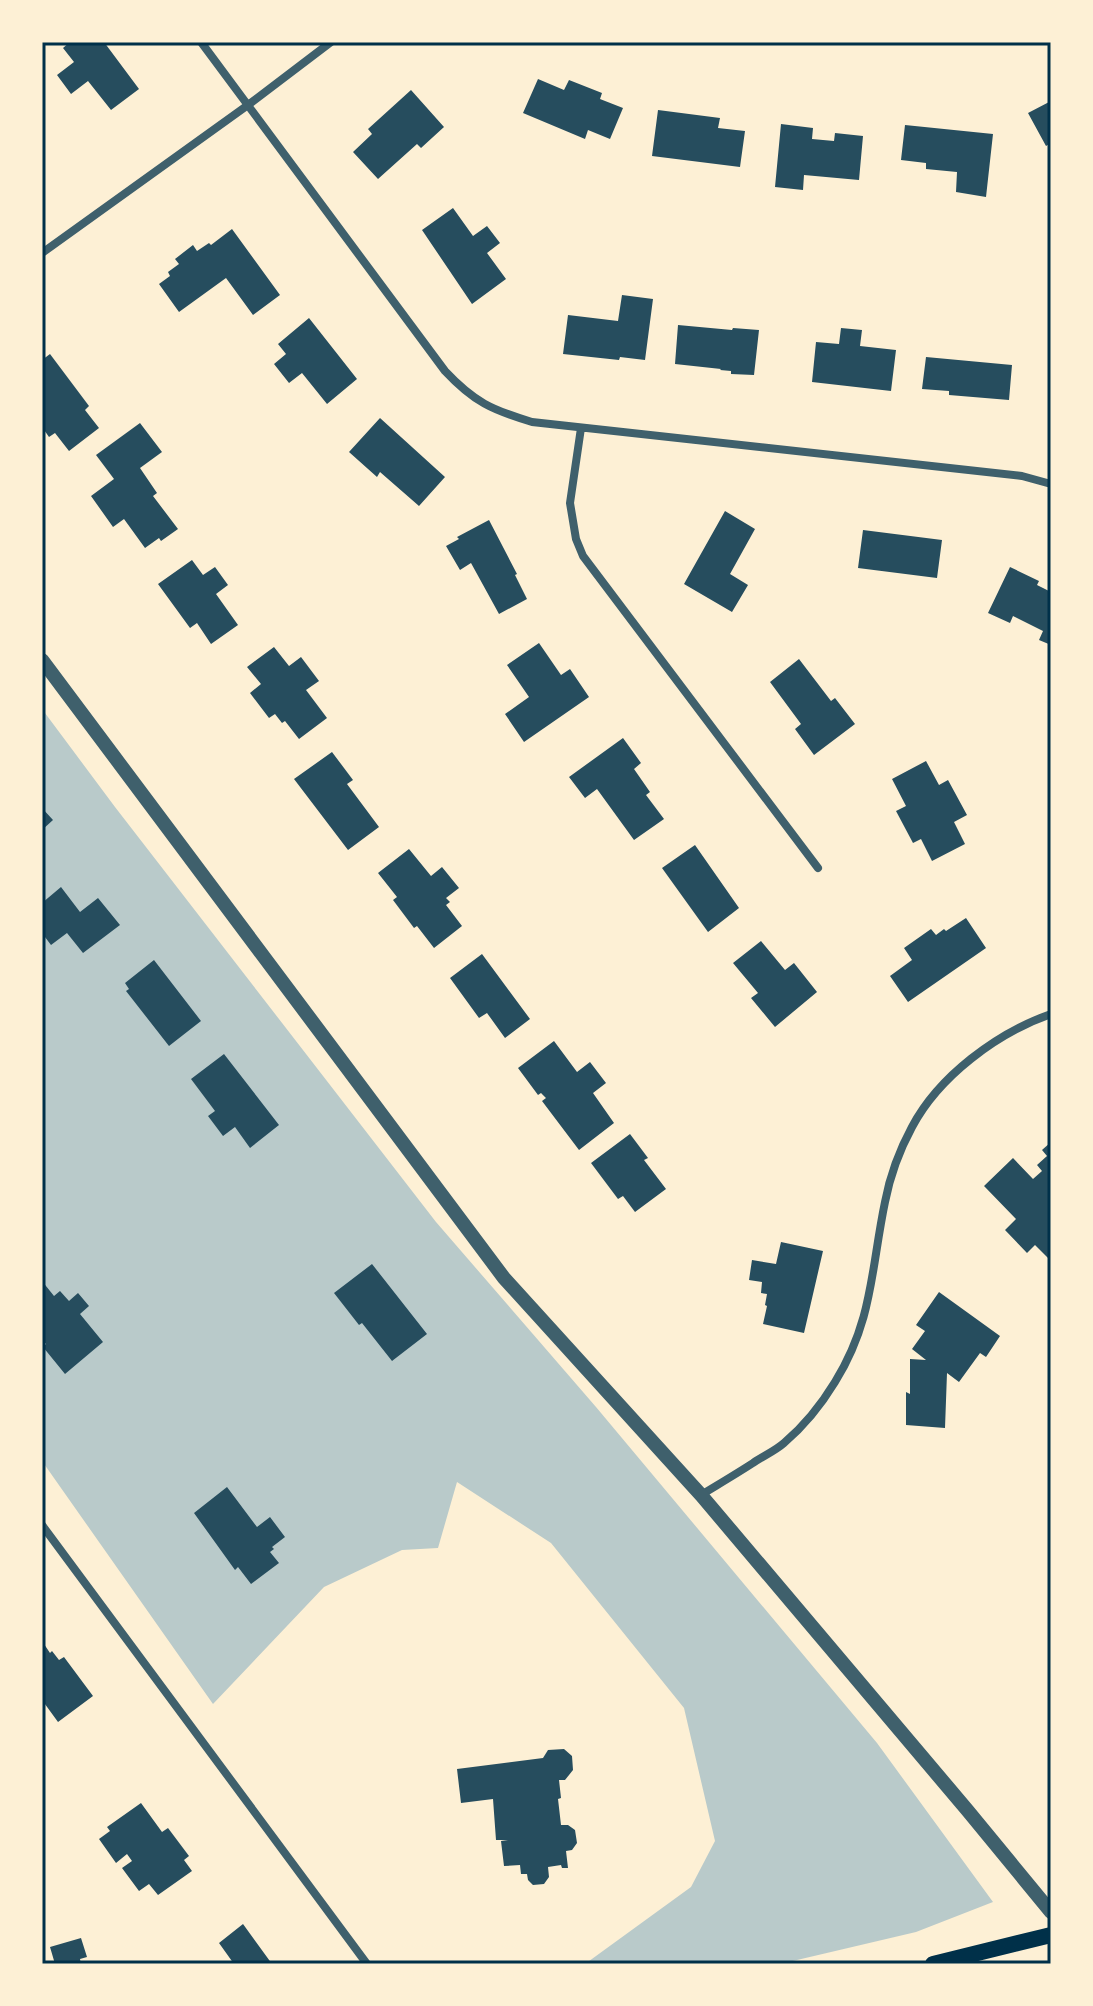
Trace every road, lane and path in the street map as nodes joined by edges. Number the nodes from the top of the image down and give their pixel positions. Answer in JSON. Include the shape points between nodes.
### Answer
{"nodes":[{"id":1,"x":201,"y":42,"type":"edge"},
{"id":2,"x":331,"y":42,"type":"edge"},
{"id":3,"x":248,"y":105,"type":"junction"},
{"id":4,"x":42,"y":253,"type":"edge"},
{"id":5,"x":581,"y":428,"type":"junction"},
{"id":6,"x":1051,"y":484,"type":"edge"},
{"id":7,"x":42,"y":660,"type":"edge"},
{"id":8,"x":818,"y":868,"type":"dead end"},
{"id":9,"x":1051,"y":1014,"type":"edge"},
{"id":10,"x":701,"y":1495,"type":"junction"},
{"id":11,"x":42,"y":1525,"type":"edge"},
{"id":12,"x":1051,"y":1912,"type":"edge"},
{"id":13,"x":1051,"y":1935,"type":"edge"},
{"id":14,"x":367,"y":1964,"type":"edge"},
{"id":15,"x":933,"y":1964,"type":"edge"}],
"edges":[{"from":1,"to":3,"type":"street"},
{"from":2,"to":3,"type":"street"},
{"from":3,"to":4,"type":"street"},
{"from":3,"to":5,"type":"street","via":[[462,390],[508,415]]},
{"from":5,"to":6,"type":"street","via":[[1022,476]]},
{"from":5,"to":8,"type":"street","via":[[570,503],[583,556]]},
{"from":7,"to":10,"type":"street","via":[[504,1278]]},
{"from":9,"to":10,"type":"street","via":[[989,1047],[929,1101],[892,1173],[858,1338],[828,1393],[781,1445]]},
{"from":10,"to":12,"type":"street"},
{"from":11,"to":14,"type":"street"},
{"from":13,"to":15,"type":"main road"}]}
